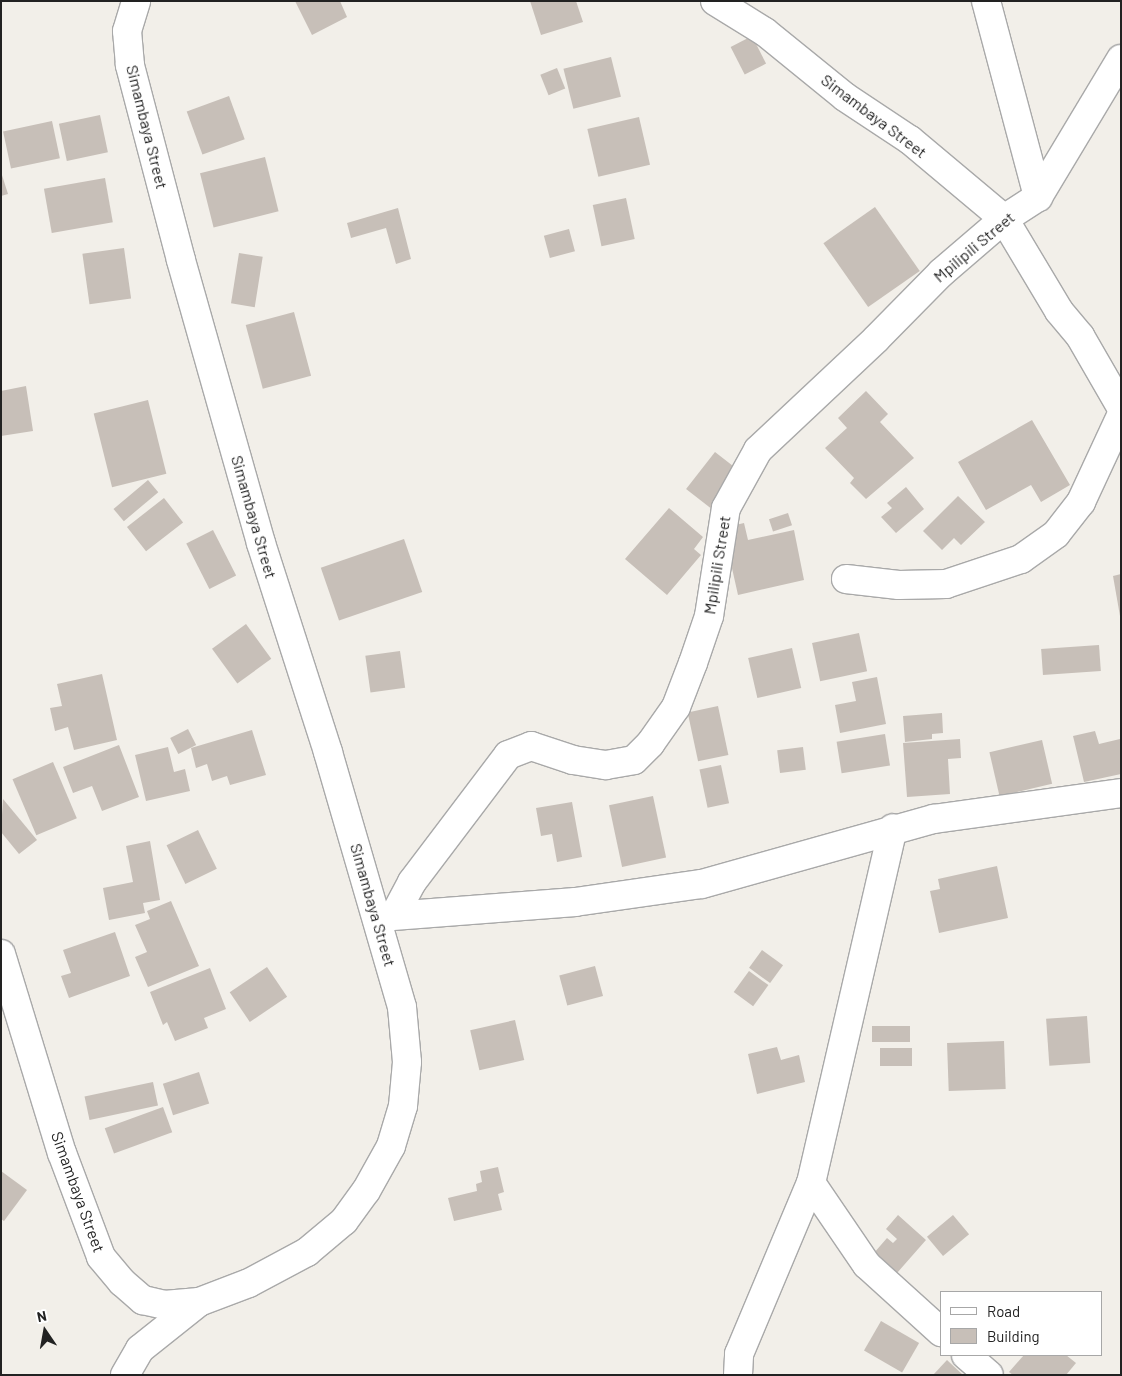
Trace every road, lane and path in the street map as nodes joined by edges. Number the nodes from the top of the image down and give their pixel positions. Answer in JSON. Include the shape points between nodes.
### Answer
{"nodes":[{"id":1,"x":136,"y":1,"type":"edge"},
{"id":2,"x":715,"y":1,"type":"edge"},
{"id":3,"x":986,"y":1,"type":"edge"},
{"id":4,"x":1121,"y":59,"type":"edge"},
{"id":5,"x":1038,"y":197,"type":"junction"},
{"id":6,"x":1004,"y":219,"type":"junction"},
{"id":7,"x":1121,"y":407,"type":"edge"},
{"id":8,"x":1121,"y":416,"type":"edge"},
{"id":9,"x":846,"y":580,"type":"dead end"},
{"id":10,"x":1121,"y":792,"type":"edge"},
{"id":11,"x":893,"y":828,"type":"junction"},
{"id":12,"x":386,"y":916,"type":"junction"},
{"id":13,"x":1,"y":954,"type":"edge"},
{"id":14,"x":9,"y":1004,"type":"edge"},
{"id":15,"x":811,"y":1182,"type":"junction"},
{"id":16,"x":199,"y":1302,"type":"junction"},
{"id":17,"x":940,"y":1331,"type":"edge"},
{"id":18,"x":967,"y":1356,"type":"edge"},
{"id":19,"x":124,"y":1375,"type":"edge"},
{"id":20,"x":738,"y":1375,"type":"edge"},
{"id":21,"x":989,"y":1375,"type":"edge"}],
"edges":[{"from":1,"to":12,"type":"street","name":"Simambaya Street","via":[[127,31],[132,75],[261,543]]},
{"from":2,"to":6,"type":"street","name":"Simambaya Street","via":[[765,32],[845,97],[910,140]]},
{"from":3,"to":5,"type":"street"},
{"from":4,"to":5,"type":"street","name":"Mpilipili Street"},
{"from":5,"to":6,"type":"street","name":"Mpilipili Street"},
{"from":6,"to":7,"type":"street","name":"Simambaya Street","via":[[1059,311],[1080,336]]},
{"from":6,"to":12,"type":"street","name":"Mpilipili Street","via":[[941,273],[758,450],[726,508],[709,616],[694,663],[676,707],[650,744],[634,760],[606,765],[573,760],[531,746],[508,755]]},
{"from":8,"to":9,"type":"street","via":[[1081,502],[1056,534],[1021,559],[946,584],[899,585]]},
{"from":10,"to":11,"type":"street"},
{"from":11,"to":12,"type":"street","via":[[702,884],[575,902]]},
{"from":11,"to":15,"type":"street"},
{"from":12,"to":16,"type":"street","name":"Simambaya Street","via":[[402,1007],[407,1062],[403,1106],[391,1146],[366,1191],[344,1221],[307,1252],[248,1283]]},
{"from":13,"to":14,"type":"street","name":"Simambaya Street"},
{"from":14,"to":16,"type":"street","name":"Simambaya Street","via":[[101,1257],[143,1300],[164,1305]]},
{"from":15,"to":17,"type":"street","via":[[867,1265]]},
{"from":15,"to":20,"type":"street","via":[[739,1354]]},
{"from":16,"to":19,"type":"street","via":[[140,1349]]},
{"from":18,"to":21,"type":"street"}]}
